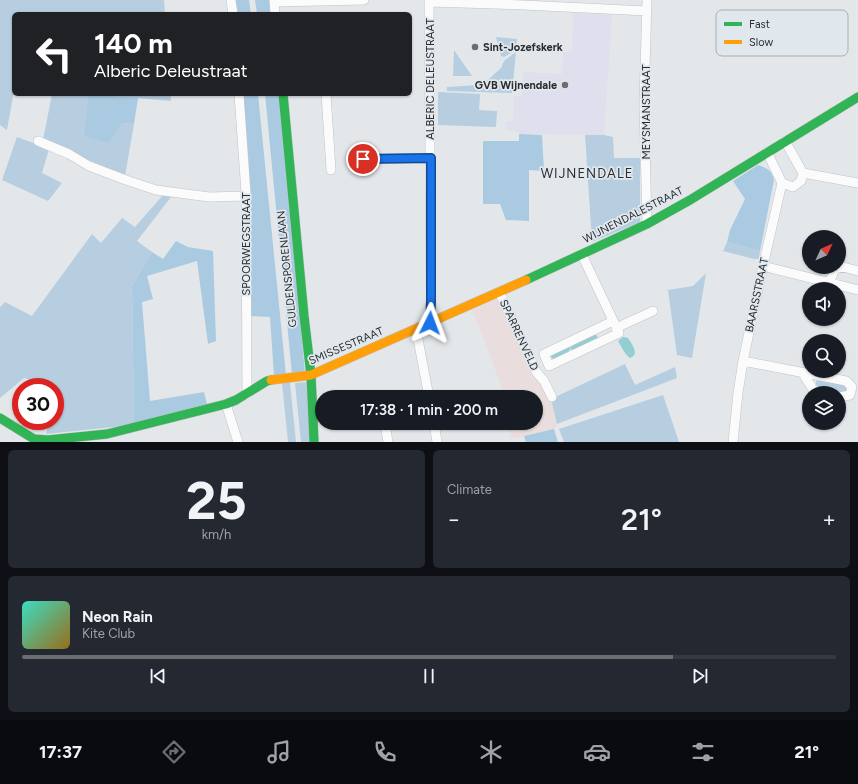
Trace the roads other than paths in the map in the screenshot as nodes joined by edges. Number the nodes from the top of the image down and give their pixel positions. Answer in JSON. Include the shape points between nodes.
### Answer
{"nodes":[{"id":1,"x":231,"y":0,"type":"edge"},
{"id":2,"x":364,"y":0,"type":"edge"},
{"id":3,"x":647,"y":0,"type":"edge"},
{"id":4,"x":274,"y":1,"type":"edge"},
{"id":5,"x":429,"y":1,"type":"edge"},
{"id":6,"x":527,"y":2,"type":"edge"},
{"id":7,"x":647,"y":11,"type":"junction"},
{"id":8,"x":232,"y":12,"type":"edge"},
{"id":9,"x":275,"y":12,"type":"edge"},
{"id":10,"x":239,"y":96,"type":"edge"},
{"id":11,"x":283,"y":96,"type":"edge"},
{"id":12,"x":326,"y":96,"type":"edge"},
{"id":13,"x":858,"y":97,"type":"edge"},
{"id":14,"x":38,"y":142,"type":"dead end"},
{"id":15,"x":785,"y":142,"type":"junction"},
{"id":16,"x":767,"y":152,"type":"junction"},
{"id":17,"x":431,"y":158,"type":"junction"},
{"id":18,"x":363,"y":159,"type":"dead end"},
{"id":19,"x":331,"y":170,"type":"dead end"},
{"id":20,"x":803,"y":173,"type":"junction"},
{"id":21,"x":782,"y":183,"type":"junction"},
{"id":22,"x":858,"y":183,"type":"edge"},
{"id":23,"x":246,"y":196,"type":"junction"},
{"id":24,"x":647,"y":224,"type":"junction"},
{"id":25,"x":582,"y":255,"type":"junction"},
{"id":26,"x":763,"y":266,"type":"junction"},
{"id":27,"x":858,"y":271,"type":"edge"},
{"id":28,"x":825,"y":282,"type":"edge"},
{"id":29,"x":830,"y":282,"type":"edge"},
{"id":30,"x":846,"y":287,"type":"edge"},
{"id":31,"x":858,"y":290,"type":"edge"},
{"id":32,"x":499,"y":292,"type":"junction"},
{"id":33,"x":653,"y":311,"type":"dead end"},
{"id":34,"x":430,"y":323,"type":"junction"},
{"id":35,"x":615,"y":324,"type":"junction"},
{"id":36,"x":416,"y":329,"type":"junction"},
{"id":37,"x":743,"y":361,"type":"junction"},
{"id":38,"x":802,"y":372,"type":"edge"},
{"id":39,"x":309,"y":375,"type":"junction"},
{"id":40,"x":831,"y":378,"type":"edge"},
{"id":41,"x":428,"y":390,"type":"edge"},
{"id":42,"x":247,"y":394,"type":"junction"},
{"id":43,"x":846,"y":396,"type":"edge"},
{"id":44,"x":552,"y":397,"type":"dead end"},
{"id":45,"x":226,"y":404,"type":"junction"},
{"id":46,"x":0,"y":418,"type":"edge"},
{"id":47,"x":386,"y":430,"type":"dead end"},
{"id":48,"x":435,"y":430,"type":"edge"},
{"id":49,"x":33,"y":440,"type":"edge"},
{"id":50,"x":238,"y":442,"type":"edge"},
{"id":51,"x":314,"y":442,"type":"edge"},
{"id":52,"x":388,"y":442,"type":"edge"},
{"id":53,"x":437,"y":442,"type":"edge"},
{"id":54,"x":733,"y":442,"type":"edge"}],
"edges":[{"from":1,"to":8,"type":"street"},
{"from":2,"to":4,"type":"street"},
{"from":3,"to":7,"type":"street","name":"MEYSMANSTRAAT"},
{"from":4,"to":9,"type":"street"},
{"from":5,"to":6,"type":"street"},
{"from":5,"to":17,"type":"street","name":"ALBERIC DELEUSTRAAT"},
{"from":6,"to":7,"type":"street"},
{"from":7,"to":24,"type":"street","name":"MEYSMANSTRAAT","via":[[644,104]]},
{"from":10,"to":23,"type":"street","name":"SPOORWEGSTRAAT"},
{"from":11,"to":39,"type":"street","name":"GULDENSPORENLAAN"},
{"from":12,"to":19,"type":"street"},
{"from":13,"to":15,"type":"street","name":"WIJNENDALESTRAAT"},
{"from":14,"to":23,"type":"street","via":[[69,154],[89,166],[156,190],[209,197]]},
{"from":15,"to":16,"type":"street","name":"WIJNENDALESTRAAT"},
{"from":15,"to":20,"type":"street"},
{"from":16,"to":21,"type":"street"},
{"from":16,"to":24,"type":"street","name":"WIJNENDALESTRAAT"},
{"from":17,"to":18,"type":"street"},
{"from":17,"to":34,"type":"street","name":"ALBERIC DELEUSTRAAT"},
{"from":20,"to":21,"type":"street","via":[[801,181],[793,187]]},
{"from":20,"to":22,"type":"street"},
{"from":21,"to":26,"type":"street","name":"BAARSSTRAAT"},
{"from":23,"to":42,"type":"street","name":"SPOORWEGSTRAAT"},
{"from":24,"to":25,"type":"street","name":"WIJNENDALESTRAAT"},
{"from":25,"to":32,"type":"street","name":"WIJNENDALESTRAAT"},
{"from":25,"to":35,"type":"street"},
{"from":26,"to":28,"type":"street"},
{"from":26,"to":37,"type":"street","name":"BAARSSTRAAT"},
{"from":27,"to":29,"type":"street","via":[[843,267],[836,270]]},
{"from":30,"to":31,"type":"street"},
{"from":32,"to":34,"type":"street","name":"WIJNENDALESTRAAT"},
{"from":32,"to":44,"type":"street","name":"SPARRENVELD","via":[[537,373]]},
{"from":33,"to":35,"type":"street","name":"SPARRENVELD"},
{"from":34,"to":36,"type":"street","name":"SMISSESTRAAT"},
{"from":35,"to":35,"type":"street","name":"SPARRENVELD","via":[[619,333],[549,366],[544,354]]},
{"from":36,"to":39,"type":"street","name":"SMISSESTRAAT"},
{"from":36,"to":41,"type":"street"},
{"from":37,"to":38,"type":"street"},
{"from":37,"to":54,"type":"street","name":"BAARSSTRAAT"},
{"from":39,"to":42,"type":"street","name":"SMISSESTRAAT","via":[[267,381]]},
{"from":39,"to":51,"type":"street","name":"GULDENSPORENLAAN"},
{"from":40,"to":43,"type":"street","via":[[846,381],[852,387],[850,395]]},
{"from":42,"to":45,"type":"street","name":"SMISSESTRAAT"},
{"from":45,"to":49,"type":"street","name":"SMISSESTRAAT","via":[[107,434]]},
{"from":45,"to":50,"type":"street"},
{"from":46,"to":49,"type":"street"},
{"from":47,"to":52,"type":"street"},
{"from":48,"to":53,"type":"street"}]}
